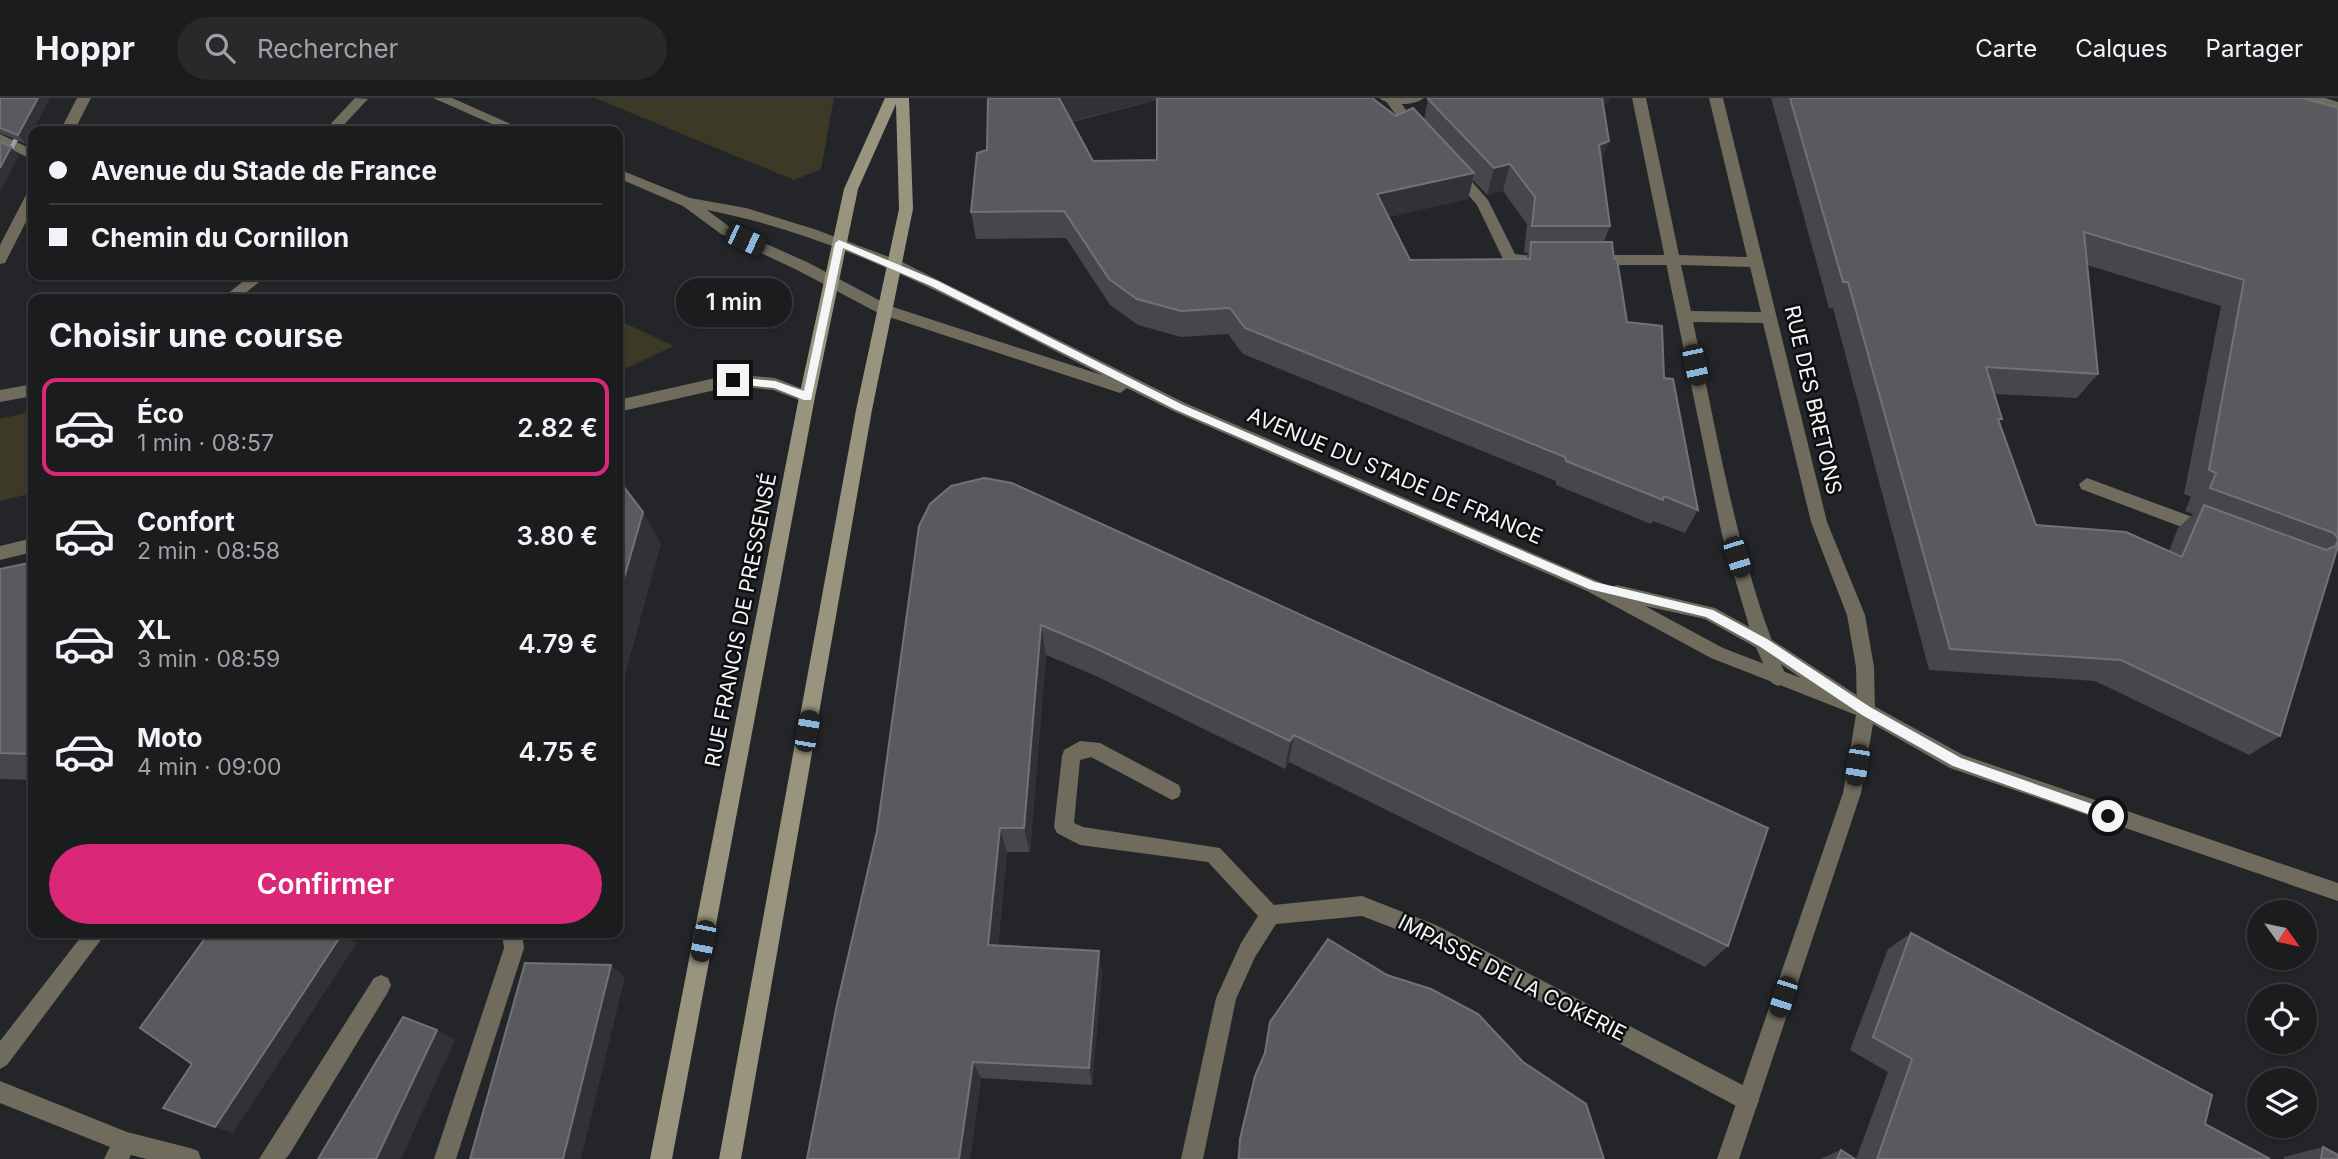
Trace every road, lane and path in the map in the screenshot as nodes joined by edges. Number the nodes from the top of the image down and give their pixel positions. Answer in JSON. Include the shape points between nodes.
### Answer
{"nodes":[{"id":1,"x":84,"y":98,"type":"edge"},
{"id":2,"x":440,"y":98,"type":"edge"},
{"id":3,"x":892,"y":98,"type":"edge"},
{"id":4,"x":902,"y":98,"type":"edge"},
{"id":5,"x":1418,"y":98,"type":"edge"},
{"id":6,"x":1639,"y":98,"type":"edge"},
{"id":7,"x":1716,"y":98,"type":"edge"},
{"id":8,"x":2310,"y":98,"type":"edge"},
{"id":9,"x":362,"y":99,"type":"edge"},
{"id":10,"x":1389,"y":99,"type":"edge"},
{"id":11,"x":2338,"y":106,"type":"edge"},
{"id":12,"x":70,"y":126,"type":"edge"},
{"id":13,"x":336,"y":126,"type":"edge"},
{"id":14,"x":507,"y":126,"type":"edge"},
{"id":15,"x":0,"y":138,"type":"edge"},
{"id":16,"x":1423,"y":139,"type":"edge"},
{"id":17,"x":28,"y":153,"type":"edge"},
{"id":18,"x":1445,"y":161,"type":"edge"},
{"id":19,"x":623,"y":175,"type":"edge"},
{"id":20,"x":687,"y":202,"type":"junction"},
{"id":21,"x":28,"y":205,"type":"edge"},
{"id":22,"x":839,"y":243,"type":"junction"},
{"id":23,"x":0,"y":259,"type":"edge"},
{"id":24,"x":1550,"y":260,"type":"edge"},
{"id":25,"x":1578,"y":260,"type":"edge"},
{"id":26,"x":1674,"y":260,"type":"junction"},
{"id":27,"x":1756,"y":262,"type":"junction"},
{"id":28,"x":895,"y":265,"type":"junction"},
{"id":29,"x":254,"y":280,"type":"edge"},
{"id":30,"x":831,"y":282,"type":"junction"},
{"id":31,"x":235,"y":294,"type":"edge"},
{"id":32,"x":885,"y":310,"type":"junction"},
{"id":33,"x":1685,"y":316,"type":"junction"},
{"id":34,"x":1769,"y":318,"type":"junction"},
{"id":35,"x":28,"y":391,"type":"edge"},
{"id":36,"x":0,"y":396,"type":"edge"},
{"id":37,"x":807,"y":397,"type":"junction"},
{"id":38,"x":623,"y":405,"type":"edge"},
{"id":39,"x":1179,"y":407,"type":"junction"},
{"id":40,"x":2087,"y":484,"type":"dead end"},
{"id":41,"x":2224,"y":536,"type":"edge"},
{"id":42,"x":28,"y":546,"type":"edge"},
{"id":43,"x":0,"y":553,"type":"edge"},
{"id":44,"x":1593,"y":586,"type":"junction"},
{"id":45,"x":1763,"y":643,"type":"junction"},
{"id":46,"x":1778,"y":678,"type":"junction"},
{"id":47,"x":1866,"y":711,"type":"junction"},
{"id":48,"x":1172,"y":791,"type":"dead end"},
{"id":49,"x":2338,"y":892,"type":"edge"},
{"id":50,"x":1270,"y":915,"type":"junction"},
{"id":51,"x":92,"y":938,"type":"edge"},
{"id":52,"x":513,"y":938,"type":"edge"},
{"id":53,"x":382,"y":985,"type":"dead end"},
{"id":54,"x":0,"y":1058,"type":"edge"},
{"id":55,"x":0,"y":1092,"type":"edge"},
{"id":56,"x":1748,"y":1100,"type":"junction"},
{"id":57,"x":121,"y":1151,"type":"edge"},
{"id":58,"x":190,"y":1159,"type":"edge"},
{"id":59,"x":270,"y":1159,"type":"edge"},
{"id":60,"x":445,"y":1159,"type":"edge"},
{"id":61,"x":662,"y":1159,"type":"edge"},
{"id":62,"x":730,"y":1159,"type":"edge"},
{"id":63,"x":1192,"y":1159,"type":"edge"},
{"id":64,"x":1728,"y":1159,"type":"edge"}],
"edges":[{"from":1,"to":12,"type":"street"},
{"from":2,"to":14,"type":"street"},
{"from":3,"to":22,"type":"main road","name":"RUE FRANCIS DE PRESSENSÉ","via":[[851,189]]},
{"from":4,"to":28,"type":"main road","via":[[906,209]]},
{"from":5,"to":10,"type":"street"},
{"from":6,"to":26,"type":"street"},
{"from":7,"to":27,"type":"street","name":"RUE DES BRETONS"},
{"from":8,"to":11,"type":"street"},
{"from":9,"to":13,"type":"street"},
{"from":10,"to":16,"type":"street"},
{"from":15,"to":17,"type":"street"},
{"from":18,"to":24,"type":"street","via":[[1483,203],[1509,257]]},
{"from":19,"to":20,"type":"street","name":"AVENUE DU STADE DE FRANCE"},
{"from":20,"to":22,"type":"street","name":"AVENUE DU STADE DE FRANCE","via":[[746,214]]},
{"from":20,"to":30,"type":"street","name":"AVENUE DU STADE DE FRANCE","via":[[726,231]]},
{"from":21,"to":23,"type":"street"},
{"from":22,"to":28,"type":"street","name":"AVENUE DU STADE DE FRANCE"},
{"from":22,"to":30,"type":"main road","name":"RUE FRANCIS DE PRESSENSÉ"},
{"from":25,"to":26,"type":"street"},
{"from":26,"to":27,"type":"street"},
{"from":26,"to":33,"type":"street"},
{"from":27,"to":34,"type":"street","name":"RUE DES BRETONS"},
{"from":28,"to":32,"type":"main road"},
{"from":28,"to":39,"type":"street","name":"AVENUE DU STADE DE FRANCE"},
{"from":29,"to":31,"type":"street"},
{"from":30,"to":32,"type":"street","name":"AVENUE DU STADE DE FRANCE"},
{"from":30,"to":37,"type":"main road","name":"RUE FRANCIS DE PRESSENSÉ"},
{"from":32,"to":39,"type":"street","name":"AVENUE DU STADE DE FRANCE"},
{"from":32,"to":62,"type":"main road"},
{"from":33,"to":34,"type":"street"},
{"from":33,"to":45,"type":"street","via":[[1730,535]]},
{"from":34,"to":47,"type":"street","name":"RUE DES BRETONS","via":[[1819,522],[1856,615],[1865,667]]},
{"from":35,"to":36,"type":"street"},
{"from":37,"to":38,"type":"street","via":[[775,384],[733,380]]},
{"from":37,"to":61,"type":"main road","name":"RUE FRANCIS DE PRESSENSÉ"},
{"from":39,"to":44,"type":"street","name":"AVENUE DU STADE DE FRANCE"},
{"from":40,"to":41,"type":"street"},
{"from":42,"to":43,"type":"street"},
{"from":44,"to":45,"type":"street","name":"AVENUE DU STADE DE FRANCE","via":[[1709,613]]},
{"from":44,"to":46,"type":"street","name":"AVENUE DU STADE DE FRANCE","via":[[1717,653]]},
{"from":45,"to":46,"type":"street"},
{"from":45,"to":47,"type":"street","name":"AVENUE DU STADE DE FRANCE"},
{"from":46,"to":47,"type":"street","name":"AVENUE DU STADE DE FRANCE"},
{"from":47,"to":49,"type":"street","name":"AVENUE DU STADE DE FRANCE","via":[[1957,762]]},
{"from":47,"to":56,"type":"street","name":"RUE DES BRETONS","via":[[1852,793]]},
{"from":48,"to":50,"type":"street","via":[[1093,749],[1080,749],[1071,756],[1064,827],[1080,836],[1213,854]]},
{"from":50,"to":56,"type":"street","name":"IMPASSE DE LA COKERIE","via":[[1362,906],[1436,935]]},
{"from":50,"to":63,"type":"street","via":[[1226,998]]},
{"from":51,"to":54,"type":"street"},
{"from":52,"to":60,"type":"street","via":[[514,948]]},
{"from":53,"to":59,"type":"street"},
{"from":55,"to":57,"type":"street"},
{"from":56,"to":64,"type":"street","name":"RUE DES BRETONS"},
{"from":57,"to":58,"type":"street"}]}
